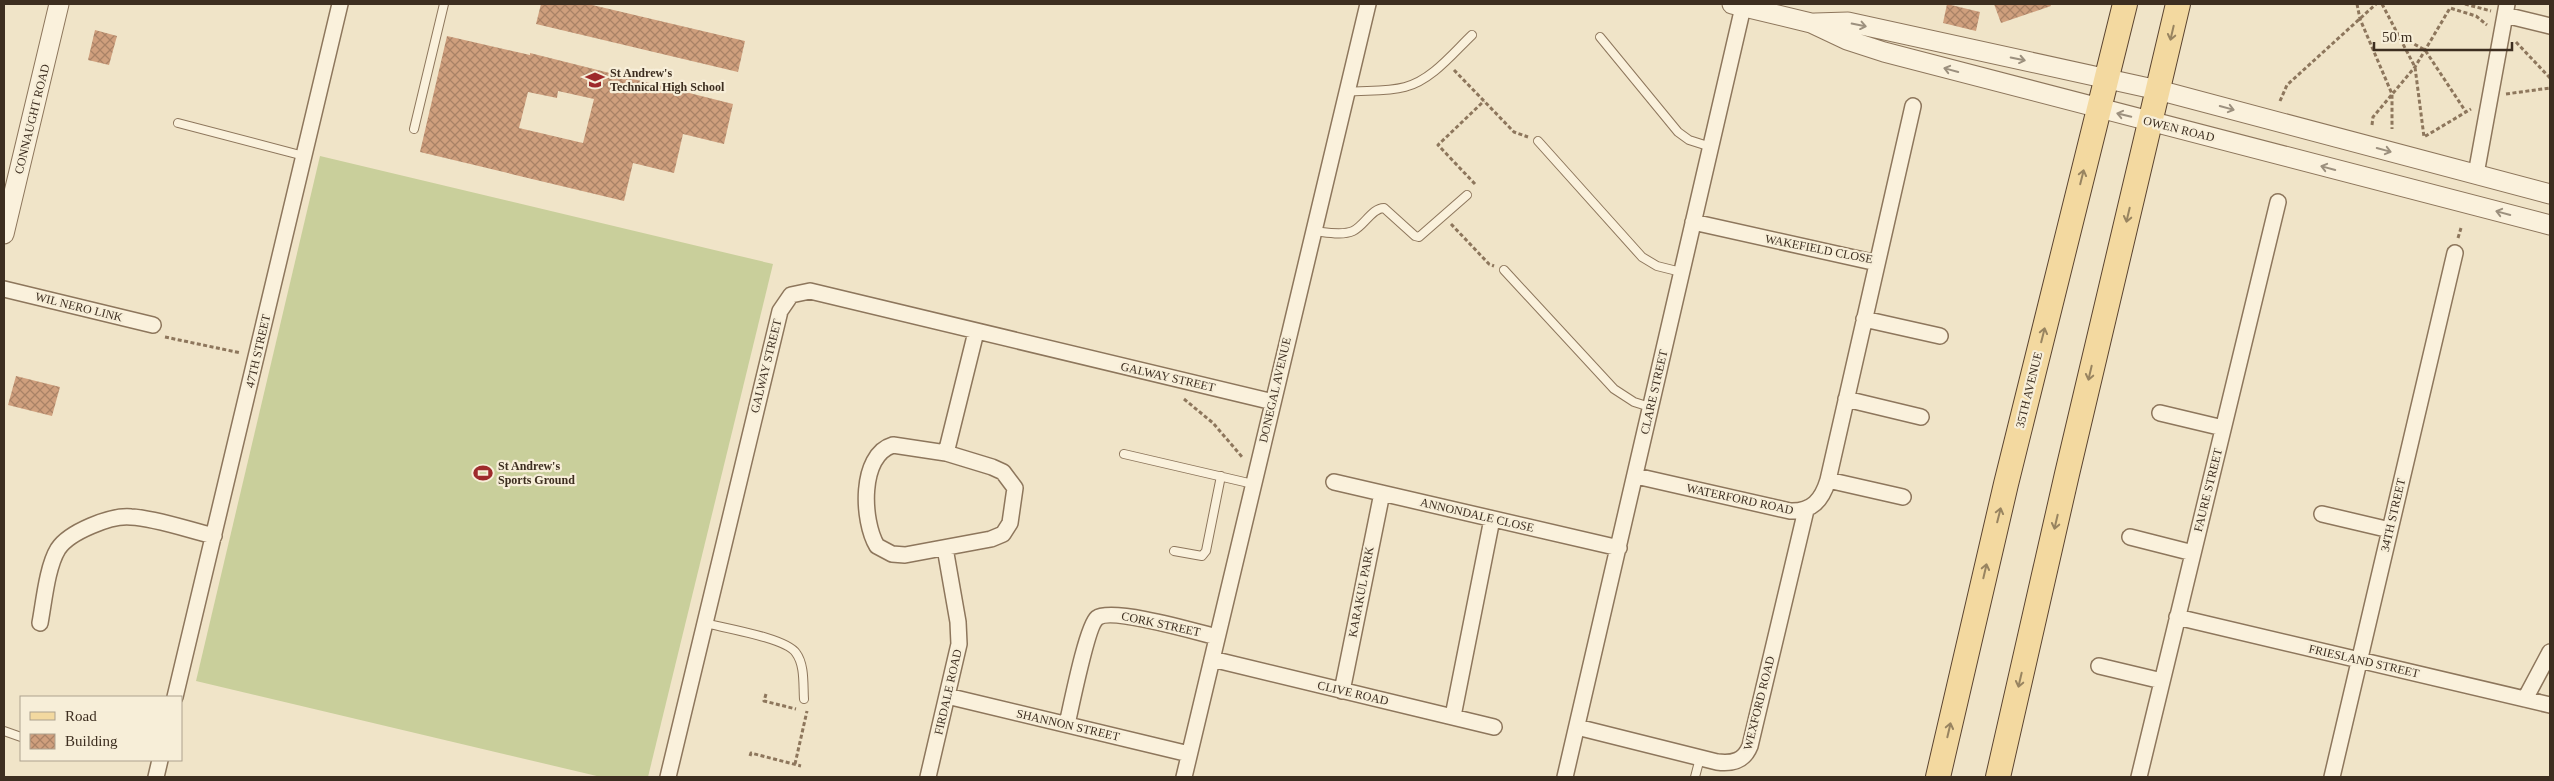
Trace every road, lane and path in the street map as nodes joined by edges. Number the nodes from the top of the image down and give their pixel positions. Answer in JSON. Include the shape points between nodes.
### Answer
{"nodes":[{"id":1,"x":59,"y":4,"type":"edge"},
{"id":2,"x":340,"y":4,"type":"edge"},
{"id":3,"x":444,"y":4,"type":"edge"},
{"id":4,"x":1368,"y":4,"type":"edge"},
{"id":5,"x":2125,"y":4,"type":"edge"},
{"id":6,"x":2178,"y":4,"type":"edge"},
{"id":7,"x":2357,"y":4,"type":"edge"},
{"id":8,"x":2376,"y":4,"type":"edge"},
{"id":9,"x":2382,"y":4,"type":"edge"},
{"id":10,"x":2465,"y":4,"type":"edge"},
{"id":11,"x":1738,"y":5,"type":"edge"},
{"id":12,"x":2506,"y":9,"type":"edge"},
{"id":13,"x":2360,"y":19,"type":"junction"},
{"id":14,"x":1811,"y":23,"type":"junction"},
{"id":15,"x":2550,"y":26,"type":"edge"},
{"id":16,"x":1472,"y":34,"type":"dead end"},
{"id":17,"x":2501,"y":36,"type":"junction"},
{"id":18,"x":1600,"y":38,"type":"dead end"},
{"id":19,"x":2402,"y":38,"type":"junction"},
{"id":20,"x":2425,"y":50,"type":"junction"},
{"id":21,"x":1446,"y":60,"type":"junction"},
{"id":22,"x":2415,"y":67,"type":"junction"},
{"id":23,"x":2106,"y":78,"type":"junction"},
{"id":24,"x":2550,"y":78,"type":"edge"},
{"id":25,"x":2550,"y":88,"type":"edge"},
{"id":26,"x":2158,"y":90,"type":"junction"},
{"id":27,"x":1346,"y":92,"type":"junction"},
{"id":28,"x":2392,"y":94,"type":"junction"},
{"id":29,"x":2489,"y":100,"type":"junction"},
{"id":30,"x":1484,"y":101,"type":"junction"},
{"id":31,"x":2280,"y":101,"type":"dead end"},
{"id":32,"x":1913,"y":106,"type":"dead end"},
{"id":33,"x":2099,"y":108,"type":"junction"},
{"id":34,"x":2466,"y":112,"type":"junction"},
{"id":35,"x":2150,"y":121,"type":"junction"},
{"id":36,"x":178,"y":122,"type":"dead end"},
{"id":37,"x":2372,"y":125,"type":"dead end"},
{"id":38,"x":414,"y":129,"type":"dead end"},
{"id":39,"x":2392,"y":130,"type":"dead end"},
{"id":40,"x":1538,"y":141,"type":"joint"},
{"id":41,"x":1711,"y":147,"type":"junction"},
{"id":42,"x":304,"y":156,"type":"junction"},
{"id":43,"x":2476,"y":174,"type":"junction"},
{"id":44,"x":2550,"y":194,"type":"edge"},
{"id":45,"x":1467,"y":195,"type":"joint"},
{"id":46,"x":2278,"y":202,"type":"dead end"},
{"id":47,"x":1444,"y":216,"type":"junction"},
{"id":48,"x":1692,"y":222,"type":"junction"},
{"id":49,"x":2550,"y":225,"type":"edge"},
{"id":50,"x":1313,"y":231,"type":"junction"},
{"id":51,"x":4,"y":234,"type":"edge"},
{"id":52,"x":2455,"y":253,"type":"dead end"},
{"id":53,"x":1877,"y":262,"type":"junction"},
{"id":54,"x":1504,"y":270,"type":"joint"},
{"id":55,"x":1681,"y":272,"type":"junction"},
{"id":56,"x":4,"y":289,"type":"edge"},
{"id":57,"x":1864,"y":319,"type":"junction"},
{"id":58,"x":153,"y":325,"type":"dead end"},
{"id":59,"x":976,"y":332,"type":"junction"},
{"id":60,"x":1940,"y":336,"type":"dead end"},
{"id":61,"x":165,"y":337,"type":"dead end"},
{"id":62,"x":246,"y":354,"type":"dead end"},
{"id":63,"x":1180,"y":396,"type":"dead end"},
{"id":64,"x":1846,"y":399,"type":"junction"},
{"id":65,"x":1273,"y":402,"type":"junction"},
{"id":66,"x":1650,"y":407,"type":"junction"},
{"id":67,"x":2160,"y":413,"type":"dead end"},
{"id":68,"x":1921,"y":417,"type":"dead end"},
{"id":69,"x":2223,"y":428,"type":"junction"},
{"id":70,"x":946,"y":453,"type":"junction"},
{"id":71,"x":1124,"y":454,"type":"dead end"},
{"id":72,"x":1246,"y":462,"type":"dead end"},
{"id":73,"x":1221,"y":476,"type":"junction"},
{"id":74,"x":1636,"y":476,"type":"junction"},
{"id":75,"x":1828,"y":480,"type":"junction"},
{"id":76,"x":1334,"y":482,"type":"dead end"},
{"id":77,"x":1253,"y":484,"type":"junction"},
{"id":78,"x":1382,"y":493,"type":"junction"},
{"id":79,"x":1903,"y":497,"type":"dead end"},
{"id":80,"x":1806,"y":510,"type":"junction"},
{"id":81,"x":2322,"y":514,"type":"dead end"},
{"id":82,"x":1492,"y":519,"type":"junction"},
{"id":83,"x":2390,"y":530,"type":"junction"},
{"id":84,"x":214,"y":536,"type":"junction"},
{"id":85,"x":2130,"y":537,"type":"dead end"},
{"id":86,"x":945,"y":548,"type":"junction"},
{"id":87,"x":1619,"y":548,"type":"junction"},
{"id":88,"x":1174,"y":551,"type":"dead end"},
{"id":89,"x":2193,"y":553,"type":"junction"},
{"id":90,"x":2177,"y":617,"type":"junction"},
{"id":91,"x":704,"y":623,"type":"junction"},
{"id":92,"x":40,"y":624,"type":"dead end"},
{"id":93,"x":1217,"y":637,"type":"junction"},
{"id":94,"x":2550,"y":652,"type":"edge"},
{"id":95,"x":1212,"y":659,"type":"junction"},
{"id":96,"x":2360,"y":659,"type":"junction"},
{"id":97,"x":2099,"y":666,"type":"dead end"},
{"id":98,"x":2162,"y":681,"type":"junction"},
{"id":99,"x":1342,"y":691,"type":"junction"},
{"id":100,"x":766,"y":694,"type":"dead end"},
{"id":101,"x":175,"y":696,"type":"edge"},
{"id":102,"x":948,"y":696,"type":"junction"},
{"id":103,"x":804,"y":699,"type":"dead end"},
{"id":104,"x":2525,"y":699,"type":"junction"},
{"id":105,"x":2550,"y":705,"type":"edge"},
{"id":106,"x":807,"y":711,"type":"junction"},
{"id":107,"x":814,"y":713,"type":"dead end"},
{"id":108,"x":1453,"y":716,"type":"junction"},
{"id":109,"x":1067,"y":724,"type":"junction"},
{"id":110,"x":1494,"y":727,"type":"dead end"},
{"id":111,"x":1577,"y":727,"type":"junction"},
{"id":112,"x":4,"y":731,"type":"edge"},
{"id":113,"x":20,"y":737,"type":"edge"},
{"id":114,"x":1189,"y":754,"type":"junction"},
{"id":115,"x":750,"y":756,"type":"dead end"},
{"id":116,"x":1700,"y":758,"type":"junction"},
{"id":117,"x":160,"y":761,"type":"edge"},
{"id":118,"x":795,"y":764,"type":"junction"},
{"id":119,"x":801,"y":766,"type":"dead end"},
{"id":120,"x":156,"y":777,"type":"edge"},
{"id":121,"x":668,"y":777,"type":"edge"},
{"id":122,"x":928,"y":777,"type":"edge"},
{"id":123,"x":1184,"y":777,"type":"edge"},
{"id":124,"x":1565,"y":777,"type":"edge"},
{"id":125,"x":1695,"y":777,"type":"edge"},
{"id":126,"x":1938,"y":777,"type":"edge"},
{"id":127,"x":1998,"y":777,"type":"edge"},
{"id":128,"x":2138,"y":777,"type":"edge"},
{"id":129,"x":2332,"y":777,"type":"edge"}],
"edges":[{"from":1,"to":51,"type":"street","name":"CONNAUGHT ROAD"},
{"from":2,"to":42,"type":"street","name":"47TH STREET"},
{"from":3,"to":38,"type":"lane"},
{"from":4,"to":27,"type":"street","name":"DONEGAL AVENUE"},
{"from":5,"to":23,"type":"main road","name":"35TH AVENUE"},
{"from":6,"to":26,"type":"main road","one_way":true},
{"from":7,"to":13,"type":"path"},
{"from":8,"to":13,"type":"path"},
{"from":9,"to":19,"type":"path"},
{"from":10,"to":12,"type":"path"},
{"from":11,"to":14,"type":"street","name":"OWEN ROAD"},
{"from":11,"to":41,"type":"street","name":"CLARE STREET"},
{"from":12,"to":15,"type":"street"},
{"from":12,"to":17,"type":"street"},
{"from":13,"to":28,"type":"path"},
{"from":13,"to":31,"type":"path","via":[[2288,85]]},
{"from":14,"to":23,"type":"street","name":"OWEN ROAD","one_way":true,"via":[[1848,22]]},
{"from":33,"to":14,"type":"street","name":"OWEN ROAD","one_way":true,"via":[[1884,52],[1847,40]]},
{"from":16,"to":21,"type":"lane"},
{"from":17,"to":20,"type":"path","via":[[2476,16],[2450,8]]},
{"from":17,"to":24,"type":"path","via":[[2513,38]]},
{"from":17,"to":29,"type":"street"},
{"from":18,"to":41,"type":"lane","via":[[1678,132],[1689,140]]},
{"from":19,"to":20,"type":"path"},
{"from":19,"to":22,"type":"path"},
{"from":20,"to":22,"type":"path"},
{"from":20,"to":34,"type":"path"},
{"from":21,"to":27,"type":"lane","via":[[1426,77],[1405,87]]},
{"from":21,"to":30,"type":"path"},
{"from":22,"to":28,"type":"path"},
{"from":22,"to":34,"type":"path","via":[[2424,137]]},
{"from":23,"to":26,"type":"street","name":"OWEN ROAD"},
{"from":23,"to":33,"type":"main road","name":"35TH AVENUE"},
{"from":25,"to":29,"type":"path"},
{"from":26,"to":35,"type":"main road"},
{"from":26,"to":43,"type":"street","name":"OWEN ROAD","one_way":true},
{"from":27,"to":50,"type":"street","name":"DONEGAL AVENUE"},
{"from":28,"to":37,"type":"path","via":[[2373,116]]},
{"from":28,"to":39,"type":"path"},
{"from":29,"to":34,"type":"path"},
{"from":29,"to":43,"type":"street"},
{"from":30,"to":40,"type":"path","via":[[1514,132]]},
{"from":30,"to":45,"type":"path","via":[[1438,145],[1476,185]]},
{"from":32,"to":53,"type":"street","name":"WAKEFIELD CLOSE"},
{"from":35,"to":33,"type":"street","name":"OWEN ROAD","one_way":true},
{"from":126,"to":33,"type":"main road","name":"35TH AVENUE","one_way":true,"via":[[1991,546]]},
{"from":49,"to":35,"type":"street","name":"OWEN ROAD","one_way":true},
{"from":35,"to":127,"type":"main road","one_way":true},
{"from":36,"to":42,"type":"lane"},
{"from":40,"to":55,"type":"lane","via":[[1642,257],[1657,266]]},
{"from":41,"to":48,"type":"street","name":"CLARE STREET"},
{"from":42,"to":84,"type":"street","name":"47TH STREET"},
{"from":43,"to":44,"type":"street","name":"OWEN ROAD"},
{"from":45,"to":47,"type":"lane"},
{"from":46,"to":69,"type":"street","name":"FAURE STREET"},
{"from":47,"to":50,"type":"lane","via":[[1419,237],[1384,208],[1374,212],[1354,230]]},
{"from":47,"to":54,"type":"path","via":[[1489,264]]},
{"from":48,"to":53,"type":"street","name":"WAKEFIELD CLOSE"},
{"from":48,"to":55,"type":"street","name":"CLARE STREET"},
{"from":50,"to":65,"type":"street","name":"DONEGAL AVENUE"},
{"from":52,"to":83,"type":"street","name":"34TH STREET"},
{"from":53,"to":57,"type":"street","name":"WATERFORD ROAD"},
{"from":54,"to":66,"type":"lane","via":[[1614,389],[1634,402]]},
{"from":55,"to":66,"type":"street","name":"CLARE STREET"},
{"from":56,"to":58,"type":"street","name":"WIL NERO LINK"},
{"from":57,"to":60,"type":"street"},
{"from":57,"to":64,"type":"street","name":"WATERFORD ROAD"},
{"from":59,"to":65,"type":"street","name":"GALWAY STREET"},
{"from":59,"to":70,"type":"street"},
{"from":59,"to":91,"type":"street","name":"GALWAY STREET","via":[[810,291],[797,292],[786,300],[780,311]]},
{"from":61,"to":62,"type":"path"},
{"from":63,"to":72,"type":"path","via":[[1213,423]]},
{"from":64,"to":68,"type":"street"},
{"from":64,"to":75,"type":"street","name":"WATERFORD ROAD"},
{"from":65,"to":77,"type":"street","name":"DONEGAL AVENUE"},
{"from":66,"to":74,"type":"street","name":"CLARE STREET"},
{"from":67,"to":69,"type":"street"},
{"from":69,"to":89,"type":"street","name":"FAURE STREET"},
{"from":70,"to":86,"type":"street","via":[[1004,472],[1011,480],[1015,495],[1010,523],[1003,534]]},
{"from":70,"to":86,"type":"street","via":[[902,445],[880,450],[866,500],[873,540],[884,552],[905,555]]},
{"from":71,"to":73,"type":"lane"},
{"from":73,"to":77,"type":"lane"},
{"from":73,"to":88,"type":"lane","via":[[1206,551],[1202,556]]},
{"from":74,"to":80,"type":"street","name":"WATERFORD ROAD","via":[[1790,511]]},
{"from":74,"to":87,"type":"street","name":"CLARE STREET"},
{"from":75,"to":79,"type":"street"},
{"from":75,"to":80,"type":"street","name":"WATERFORD ROAD","via":[[1819,501]]},
{"from":76,"to":78,"type":"street","name":"ANNONDALE CLOSE"},
{"from":77,"to":93,"type":"street","name":"DONEGAL AVENUE"},
{"from":78,"to":82,"type":"street","name":"ANNONDALE CLOSE"},
{"from":78,"to":99,"type":"street","name":"KARAKUL PARK"},
{"from":80,"to":116,"type":"street","name":"WEXFORD ROAD","via":[[1746,754],[1731,763]]},
{"from":81,"to":83,"type":"street"},
{"from":82,"to":87,"type":"street","name":"ANNONDALE CLOSE"},
{"from":82,"to":108,"type":"street"},
{"from":83,"to":96,"type":"street","name":"34TH STREET"},
{"from":84,"to":92,"type":"street","via":[[130,516],[79,531],[63,543],[53,560]]},
{"from":84,"to":101,"type":"street","name":"47TH STREET"},
{"from":85,"to":89,"type":"street"},
{"from":86,"to":102,"type":"street","name":"FIRDALE ROAD","via":[[959,634]]},
{"from":87,"to":111,"type":"street","name":"CLARE STREET"},
{"from":89,"to":90,"type":"street","name":"FAURE STREET"},
{"from":90,"to":96,"type":"street","name":"FRIESLAND STREET"},
{"from":90,"to":98,"type":"street","name":"FAURE STREET"},
{"from":91,"to":103,"type":"lane","via":[[773,640],[795,651],[800,659]]},
{"from":91,"to":121,"type":"street","name":"GALWAY STREET"},
{"from":93,"to":95,"type":"street","name":"DONEGAL AVENUE"},
{"from":93,"to":109,"type":"street","name":"CORK STREET","via":[[1120,615],[1097,618],[1089,633]]},
{"from":94,"to":104,"type":"street"},
{"from":95,"to":99,"type":"street","name":"CLIVE ROAD"},
{"from":95,"to":114,"type":"street","name":"DONEGAL AVENUE"},
{"from":96,"to":104,"type":"street","name":"FRIESLAND STREET"},
{"from":96,"to":129,"type":"street","name":"34TH STREET"},
{"from":97,"to":98,"type":"street"},
{"from":98,"to":128,"type":"street","name":"FAURE STREET"},
{"from":99,"to":108,"type":"street","name":"CLIVE ROAD"},
{"from":100,"to":106,"type":"path","via":[[764,701]]},
{"from":102,"to":109,"type":"street","name":"SHANNON STREET"},
{"from":102,"to":122,"type":"street","name":"FIRDALE ROAD"},
{"from":104,"to":105,"type":"street","name":"FRIESLAND STREET"},
{"from":106,"to":107,"type":"path"},
{"from":106,"to":118,"type":"path"},
{"from":108,"to":110,"type":"street","name":"CLIVE ROAD"},
{"from":109,"to":114,"type":"street","name":"SHANNON STREET"},
{"from":111,"to":116,"type":"street","name":"WEXFORD ROAD"},
{"from":111,"to":124,"type":"street","name":"CLARE STREET"},
{"from":112,"to":113,"type":"lane"},
{"from":114,"to":123,"type":"street","name":"DONEGAL AVENUE"},
{"from":115,"to":118,"type":"path"},
{"from":116,"to":125,"type":"lane"},
{"from":117,"to":120,"type":"street"},
{"from":118,"to":119,"type":"path"}]}
